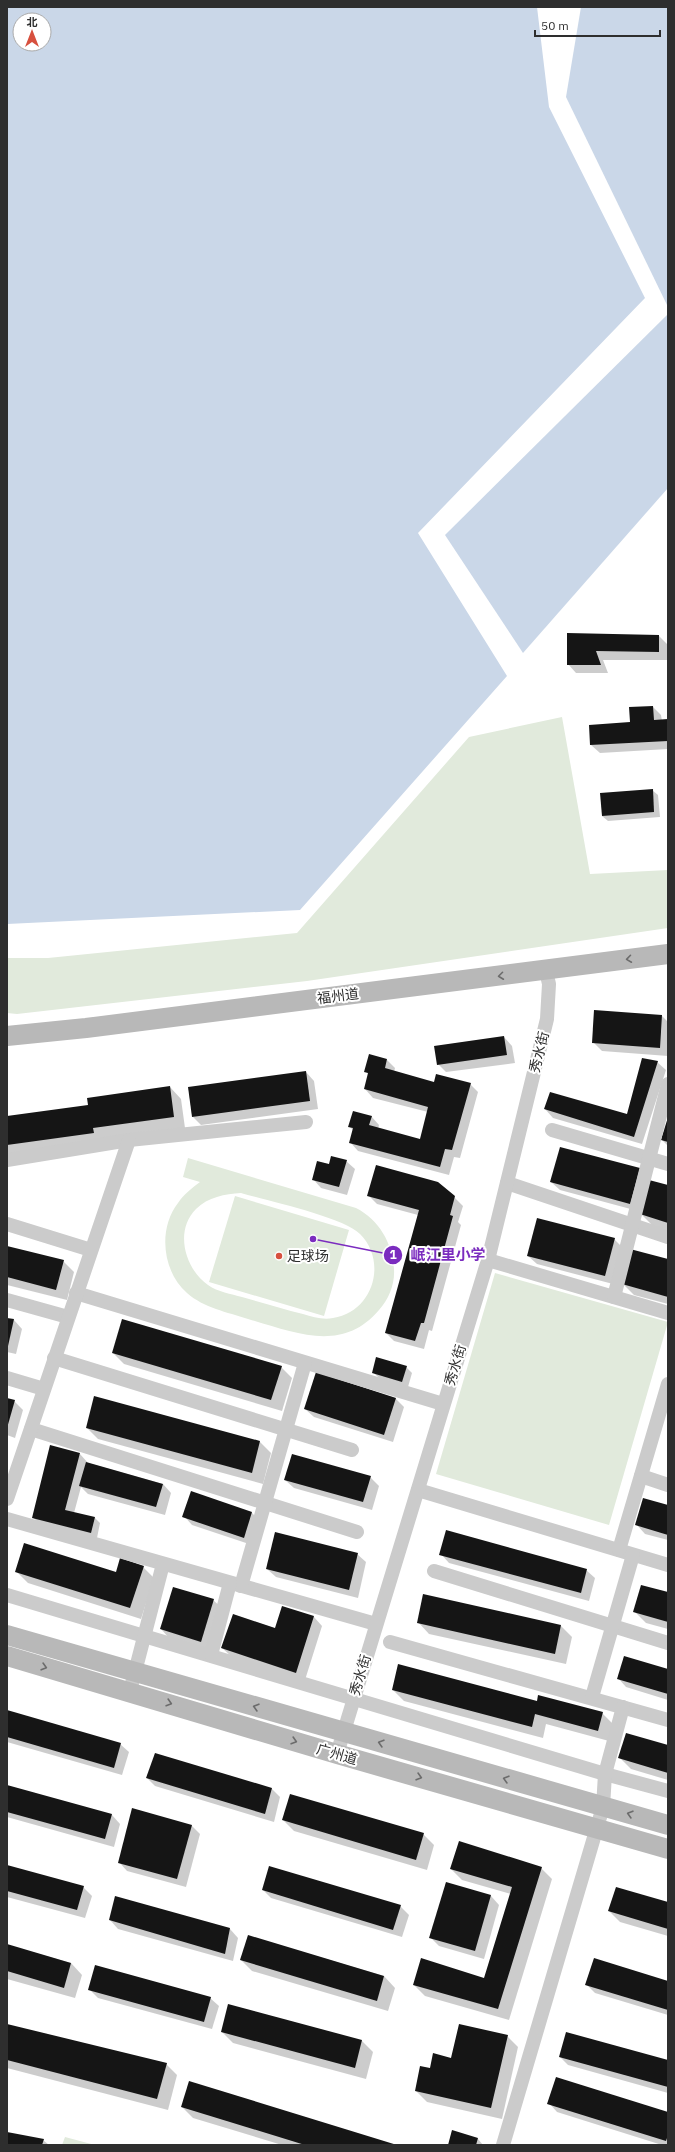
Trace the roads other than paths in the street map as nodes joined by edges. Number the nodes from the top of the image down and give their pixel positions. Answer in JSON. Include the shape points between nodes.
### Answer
{"nodes":[{"id":1,"x":668,"y":954,"type":"edge"},
{"id":2,"x":668,"y":967,"type":"edge"},
{"id":3,"x":548,"y":977,"type":"junction"},
{"id":4,"x":7,"y":1036,"type":"edge"},
{"id":5,"x":7,"y":1046,"type":"edge"},
{"id":6,"x":668,"y":1086,"type":"edge"},
{"id":7,"x":306,"y":1122,"type":"dead end"},
{"id":8,"x":552,"y":1130,"type":"dead end"},
{"id":9,"x":129,"y":1140,"type":"junction"},
{"id":10,"x":649,"y":1159,"type":"junction"},
{"id":11,"x":7,"y":1160,"type":"edge"},
{"id":12,"x":668,"y":1164,"type":"edge"},
{"id":13,"x":507,"y":1183,"type":"junction"},
{"id":14,"x":7,"y":1224,"type":"edge"},
{"id":15,"x":632,"y":1226,"type":"junction"},
{"id":16,"x":668,"y":1238,"type":"edge"},
{"id":17,"x":90,"y":1250,"type":"junction"},
{"id":18,"x":488,"y":1260,"type":"junction"},
{"id":19,"x":76,"y":1293,"type":"junction"},
{"id":20,"x":614,"y":1297,"type":"junction"},
{"id":21,"x":7,"y":1300,"type":"edge"},
{"id":22,"x":668,"y":1313,"type":"edge"},
{"id":23,"x":68,"y":1317,"type":"junction"},
{"id":24,"x":54,"y":1358,"type":"junction"},
{"id":25,"x":305,"y":1363,"type":"junction"},
{"id":26,"x":7,"y":1378,"type":"edge"},
{"id":27,"x":668,"y":1384,"type":"edge"},
{"id":28,"x":44,"y":1389,"type":"junction"},
{"id":29,"x":443,"y":1404,"type":"junction"},
{"id":30,"x":665,"y":1406,"type":"edge"},
{"id":31,"x":286,"y":1428,"type":"junction"},
{"id":32,"x":31,"y":1429,"type":"junction"},
{"id":33,"x":352,"y":1450,"type":"dead end"},
{"id":34,"x":13,"y":1459,"type":"edge"},
{"id":35,"x":641,"y":1476,"type":"junction"},
{"id":36,"x":668,"y":1485,"type":"edge"},
{"id":37,"x":418,"y":1490,"type":"junction"},
{"id":38,"x":7,"y":1499,"type":"edge"},
{"id":39,"x":265,"y":1502,"type":"junction"},
{"id":40,"x":7,"y":1519,"type":"edge"},
{"id":41,"x":358,"y":1532,"type":"dead end"},
{"id":42,"x":619,"y":1550,"type":"junction"},
{"id":43,"x":633,"y":1555,"type":"junction"},
{"id":44,"x":163,"y":1564,"type":"junction"},
{"id":45,"x":668,"y":1565,"type":"edge"},
{"id":46,"x":434,"y":1571,"type":"dead end"},
{"id":47,"x":236,"y":1585,"type":"junction"},
{"id":48,"x":7,"y":1595,"type":"edge"},
{"id":49,"x":376,"y":1624,"type":"junction"},
{"id":50,"x":612,"y":1626,"type":"junction"},
{"id":51,"x":7,"y":1635,"type":"edge"},
{"id":52,"x":144,"y":1636,"type":"junction"},
{"id":53,"x":390,"y":1642,"type":"dead end"},
{"id":54,"x":668,"y":1643,"type":"edge"},
{"id":55,"x":211,"y":1655,"type":"junction"},
{"id":56,"x":7,"y":1656,"type":"edge"},
{"id":57,"x":135,"y":1672,"type":"junction"},
{"id":58,"x":130,"y":1691,"type":"junction"},
{"id":59,"x":592,"y":1697,"type":"junction"},
{"id":60,"x":353,"y":1698,"type":"junction"},
{"id":61,"x":623,"y":1707,"type":"junction"},
{"id":62,"x":668,"y":1720,"type":"edge"},
{"id":63,"x":343,"y":1732,"type":"junction"},
{"id":64,"x":336,"y":1754,"type":"junction"},
{"id":65,"x":605,"y":1774,"type":"junction"},
{"id":66,"x":668,"y":1791,"type":"edge"},
{"id":67,"x":603,"y":1806,"type":"junction"},
{"id":68,"x":668,"y":1825,"type":"edge"},
{"id":69,"x":596,"y":1828,"type":"junction"},
{"id":70,"x":668,"y":1848,"type":"edge"},
{"id":71,"x":503,"y":2145,"type":"edge"}],
"edges":[{"from":1,"to":3,"type":"street","name":"福州道","one_way":true},
{"from":2,"to":3,"type":"street","name":"福州道"},
{"from":3,"to":4,"type":"street","name":"福州道","one_way":true},
{"from":3,"to":5,"type":"street","name":"福州道","via":[[32,1046]]},
{"from":3,"to":13,"type":"street","name":"秀水街","via":[[547,1019]]},
{"from":6,"to":10,"type":"street"},
{"from":7,"to":9,"type":"street"},
{"from":8,"to":10,"type":"street"},
{"from":9,"to":11,"type":"street"},
{"from":9,"to":17,"type":"street"},
{"from":10,"to":12,"type":"street"},
{"from":10,"to":15,"type":"street"},
{"from":13,"to":15,"type":"street"},
{"from":13,"to":18,"type":"street","name":"秀水街"},
{"from":14,"to":17,"type":"street"},
{"from":15,"to":16,"type":"street"},
{"from":15,"to":20,"type":"street"},
{"from":17,"to":19,"type":"street"},
{"from":18,"to":20,"type":"street"},
{"from":18,"to":29,"type":"street","name":"秀水街"},
{"from":19,"to":23,"type":"street"},
{"from":19,"to":25,"type":"street"},
{"from":20,"to":22,"type":"street"},
{"from":21,"to":23,"type":"street"},
{"from":23,"to":24,"type":"street"},
{"from":24,"to":28,"type":"street"},
{"from":24,"to":31,"type":"street"},
{"from":25,"to":29,"type":"street"},
{"from":25,"to":31,"type":"street"},
{"from":26,"to":28,"type":"street"},
{"from":27,"to":30,"type":"street"},
{"from":28,"to":32,"type":"street"},
{"from":29,"to":37,"type":"street","name":"秀水街"},
{"from":30,"to":35,"type":"street"},
{"from":31,"to":33,"type":"street"},
{"from":31,"to":39,"type":"street"},
{"from":32,"to":34,"type":"street"},
{"from":32,"to":39,"type":"street"},
{"from":34,"to":38,"type":"street"},
{"from":35,"to":36,"type":"street"},
{"from":35,"to":42,"type":"street"},
{"from":37,"to":42,"type":"street"},
{"from":37,"to":49,"type":"street","name":"秀水街"},
{"from":39,"to":41,"type":"street"},
{"from":39,"to":47,"type":"street"},
{"from":40,"to":44,"type":"street"},
{"from":42,"to":43,"type":"street"},
{"from":43,"to":45,"type":"street"},
{"from":43,"to":50,"type":"street"},
{"from":44,"to":47,"type":"street"},
{"from":44,"to":52,"type":"street"},
{"from":46,"to":50,"type":"street"},
{"from":47,"to":49,"type":"street"},
{"from":47,"to":55,"type":"street"},
{"from":48,"to":52,"type":"street"},
{"from":49,"to":60,"type":"street","name":"秀水街"},
{"from":50,"to":54,"type":"street"},
{"from":50,"to":59,"type":"street"},
{"from":51,"to":57,"type":"street","name":"广州道"},
{"from":52,"to":55,"type":"street"},
{"from":52,"to":57,"type":"street"},
{"from":53,"to":59,"type":"street"},
{"from":55,"to":60,"type":"street"},
{"from":56,"to":58,"type":"street","name":"广州道","one_way":true},
{"from":57,"to":58,"type":"street"},
{"from":63,"to":57,"type":"street","name":"广州道","one_way":true},
{"from":58,"to":64,"type":"street","name":"广州道","one_way":true},
{"from":59,"to":61,"type":"street"},
{"from":60,"to":63,"type":"street","name":"秀水街"},
{"from":60,"to":65,"type":"street"},
{"from":61,"to":62,"type":"street"},
{"from":61,"to":65,"type":"street"},
{"from":63,"to":64,"type":"street","name":"秀水街"},
{"from":67,"to":63,"type":"street","name":"广州道","one_way":true},
{"from":64,"to":69,"type":"street","name":"广州道","one_way":true},
{"from":65,"to":66,"type":"street"},
{"from":65,"to":67,"type":"street"},
{"from":68,"to":67,"type":"street","name":"广州道","one_way":true},
{"from":67,"to":69,"type":"street"},
{"from":69,"to":70,"type":"street","name":"广州道"},
{"from":69,"to":71,"type":"street"}]}
